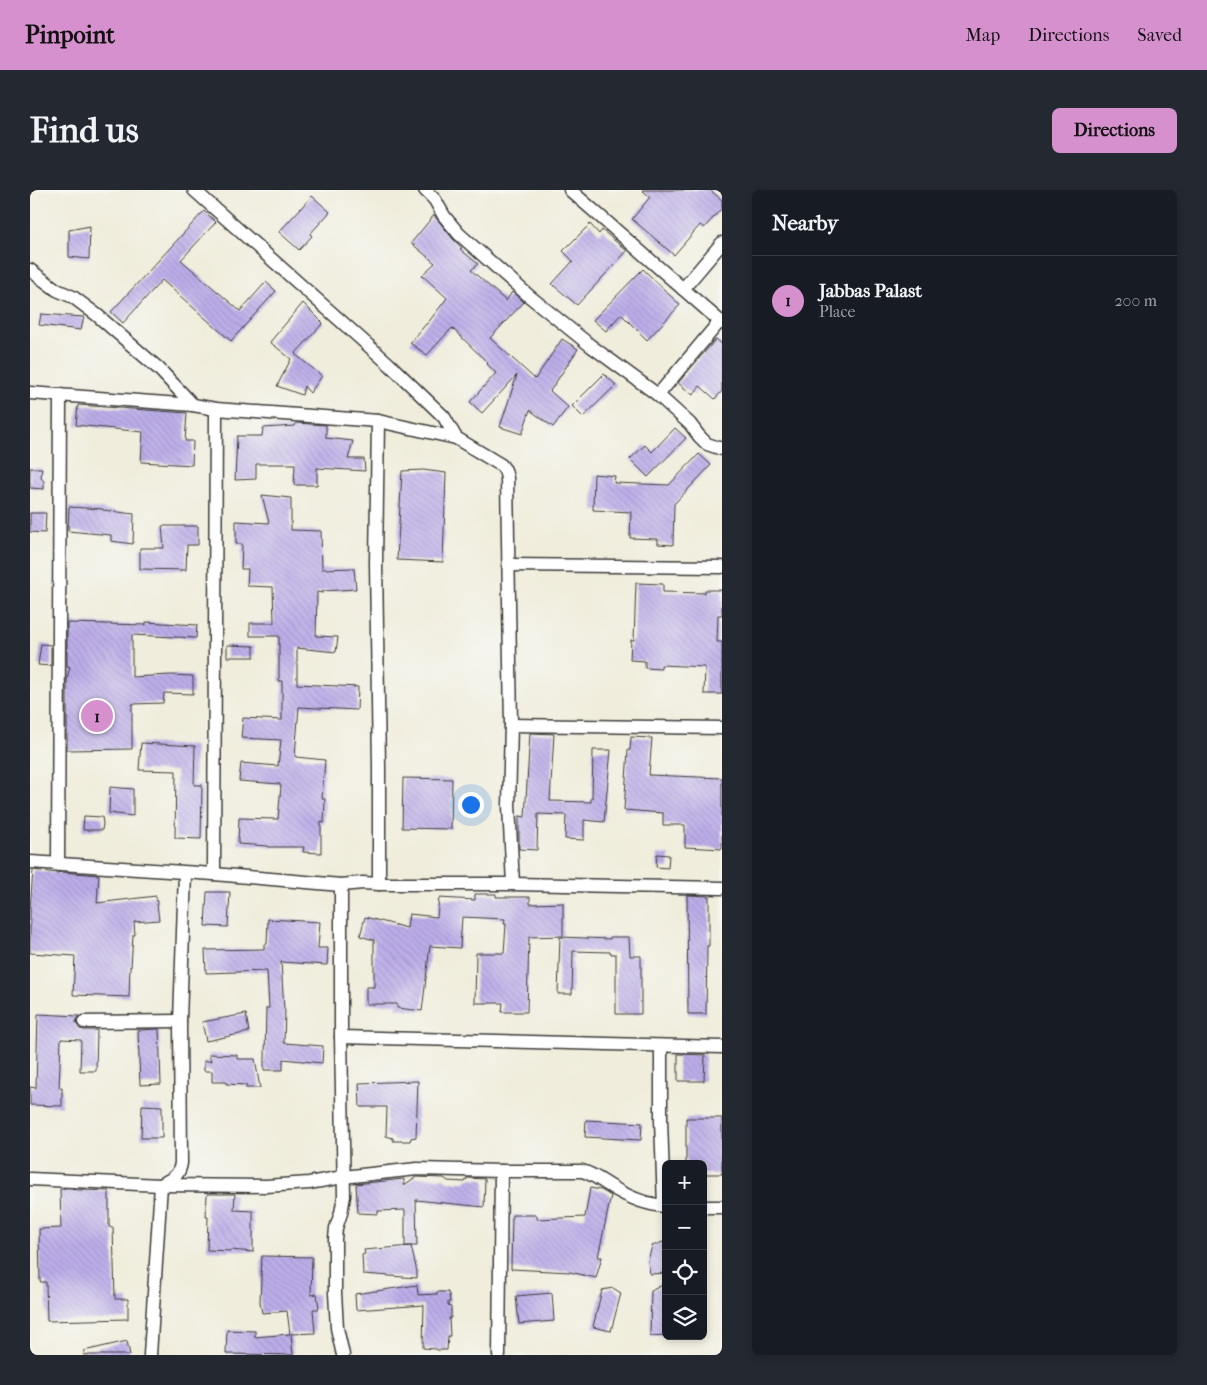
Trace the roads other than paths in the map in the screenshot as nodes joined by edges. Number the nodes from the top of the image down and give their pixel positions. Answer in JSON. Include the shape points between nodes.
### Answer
{"nodes":[{"id":1,"x":194,"y":190,"type":"edge"},
{"id":2,"x":426,"y":190,"type":"edge"},
{"id":3,"x":570,"y":190,"type":"edge"},
{"id":4,"x":722,"y":243,"type":"edge"},
{"id":5,"x":30,"y":270,"type":"edge"},
{"id":6,"x":683,"y":288,"type":"junction"},
{"id":7,"x":721,"y":322,"type":"edge"},
{"id":8,"x":30,"y":393,"type":"edge"},
{"id":9,"x":60,"y":395,"type":"junction"},
{"id":10,"x":658,"y":395,"type":"junction"},
{"id":11,"x":193,"y":405,"type":"junction"},
{"id":12,"x":216,"y":409,"type":"junction"},
{"id":13,"x":378,"y":421,"type":"junction"},
{"id":14,"x":456,"y":438,"type":"junction"},
{"id":15,"x":722,"y":449,"type":"edge"},
{"id":16,"x":508,"y":565,"type":"junction"},
{"id":17,"x":722,"y":567,"type":"edge"},
{"id":18,"x":511,"y":725,"type":"junction"},
{"id":19,"x":722,"y":728,"type":"edge"},
{"id":20,"x":30,"y":862,"type":"edge"},
{"id":21,"x":58,"y":865,"type":"junction"},
{"id":22,"x":185,"y":873,"type":"junction"},
{"id":23,"x":214,"y":874,"type":"junction"},
{"id":24,"x":379,"y":884,"type":"junction"},
{"id":25,"x":513,"y":884,"type":"junction"},
{"id":26,"x":341,"y":885,"type":"junction"},
{"id":27,"x":722,"y":888,"type":"edge"},
{"id":28,"x":180,"y":1021,"type":"junction"},
{"id":29,"x":84,"y":1022,"type":"dead end"},
{"id":30,"x":341,"y":1037,"type":"junction"},
{"id":31,"x":661,"y":1046,"type":"junction"},
{"id":32,"x":722,"y":1046,"type":"edge"},
{"id":33,"x":501,"y":1172,"type":"junction"},
{"id":34,"x":343,"y":1177,"type":"junction"},
{"id":35,"x":30,"y":1179,"type":"edge"},
{"id":36,"x":161,"y":1185,"type":"junction"},
{"id":37,"x":665,"y":1205,"type":"edge"},
{"id":38,"x":662,"y":1206,"type":"edge"},
{"id":39,"x":707,"y":1207,"type":"edge"},
{"id":40,"x":722,"y":1207,"type":"edge"},
{"id":41,"x":150,"y":1355,"type":"edge"},
{"id":42,"x":343,"y":1355,"type":"edge"},
{"id":43,"x":499,"y":1355,"type":"edge"}],
"edges":[{"from":1,"to":14,"type":"street","via":[[389,364],[444,417]]},
{"from":2,"to":10,"type":"street","via":[[459,234],[529,296]]},
{"from":3,"to":6,"type":"street"},
{"from":4,"to":6,"type":"street"},
{"from":5,"to":11,"type":"street","via":[[97,315],[159,369]]},
{"from":6,"to":7,"type":"street"},
{"from":7,"to":10,"type":"street"},
{"from":8,"to":9,"type":"street"},
{"from":9,"to":11,"type":"street"},
{"from":9,"to":21,"type":"street"},
{"from":10,"to":15,"type":"street","via":[[707,444]]},
{"from":11,"to":12,"type":"street"},
{"from":12,"to":13,"type":"street"},
{"from":12,"to":23,"type":"street"},
{"from":13,"to":14,"type":"street"},
{"from":13,"to":24,"type":"street"},
{"from":14,"to":16,"type":"street","via":[[505,470],[508,478]]},
{"from":16,"to":17,"type":"street"},
{"from":16,"to":18,"type":"street"},
{"from":18,"to":19,"type":"street"},
{"from":18,"to":25,"type":"street","via":[[509,806]]},
{"from":20,"to":21,"type":"street"},
{"from":21,"to":22,"type":"street"},
{"from":22,"to":23,"type":"street"},
{"from":22,"to":28,"type":"street"},
{"from":23,"to":26,"type":"street"},
{"from":24,"to":25,"type":"street"},
{"from":24,"to":26,"type":"street"},
{"from":25,"to":27,"type":"street"},
{"from":26,"to":30,"type":"street"},
{"from":28,"to":29,"type":"street"},
{"from":28,"to":36,"type":"street","via":[[180,1171]]},
{"from":30,"to":31,"type":"street"},
{"from":30,"to":34,"type":"street"},
{"from":31,"to":32,"type":"street"},
{"from":31,"to":37,"type":"street"},
{"from":33,"to":34,"type":"street","via":[[417,1169]]},
{"from":33,"to":38,"type":"street","via":[[582,1171],[648,1204]]},
{"from":33,"to":43,"type":"street"},
{"from":34,"to":36,"type":"street","via":[[266,1186]]},
{"from":34,"to":42,"type":"street","via":[[344,1196],[335,1239],[337,1328]]},
{"from":35,"to":36,"type":"street"},
{"from":36,"to":41,"type":"street"},
{"from":39,"to":40,"type":"street"}]}
